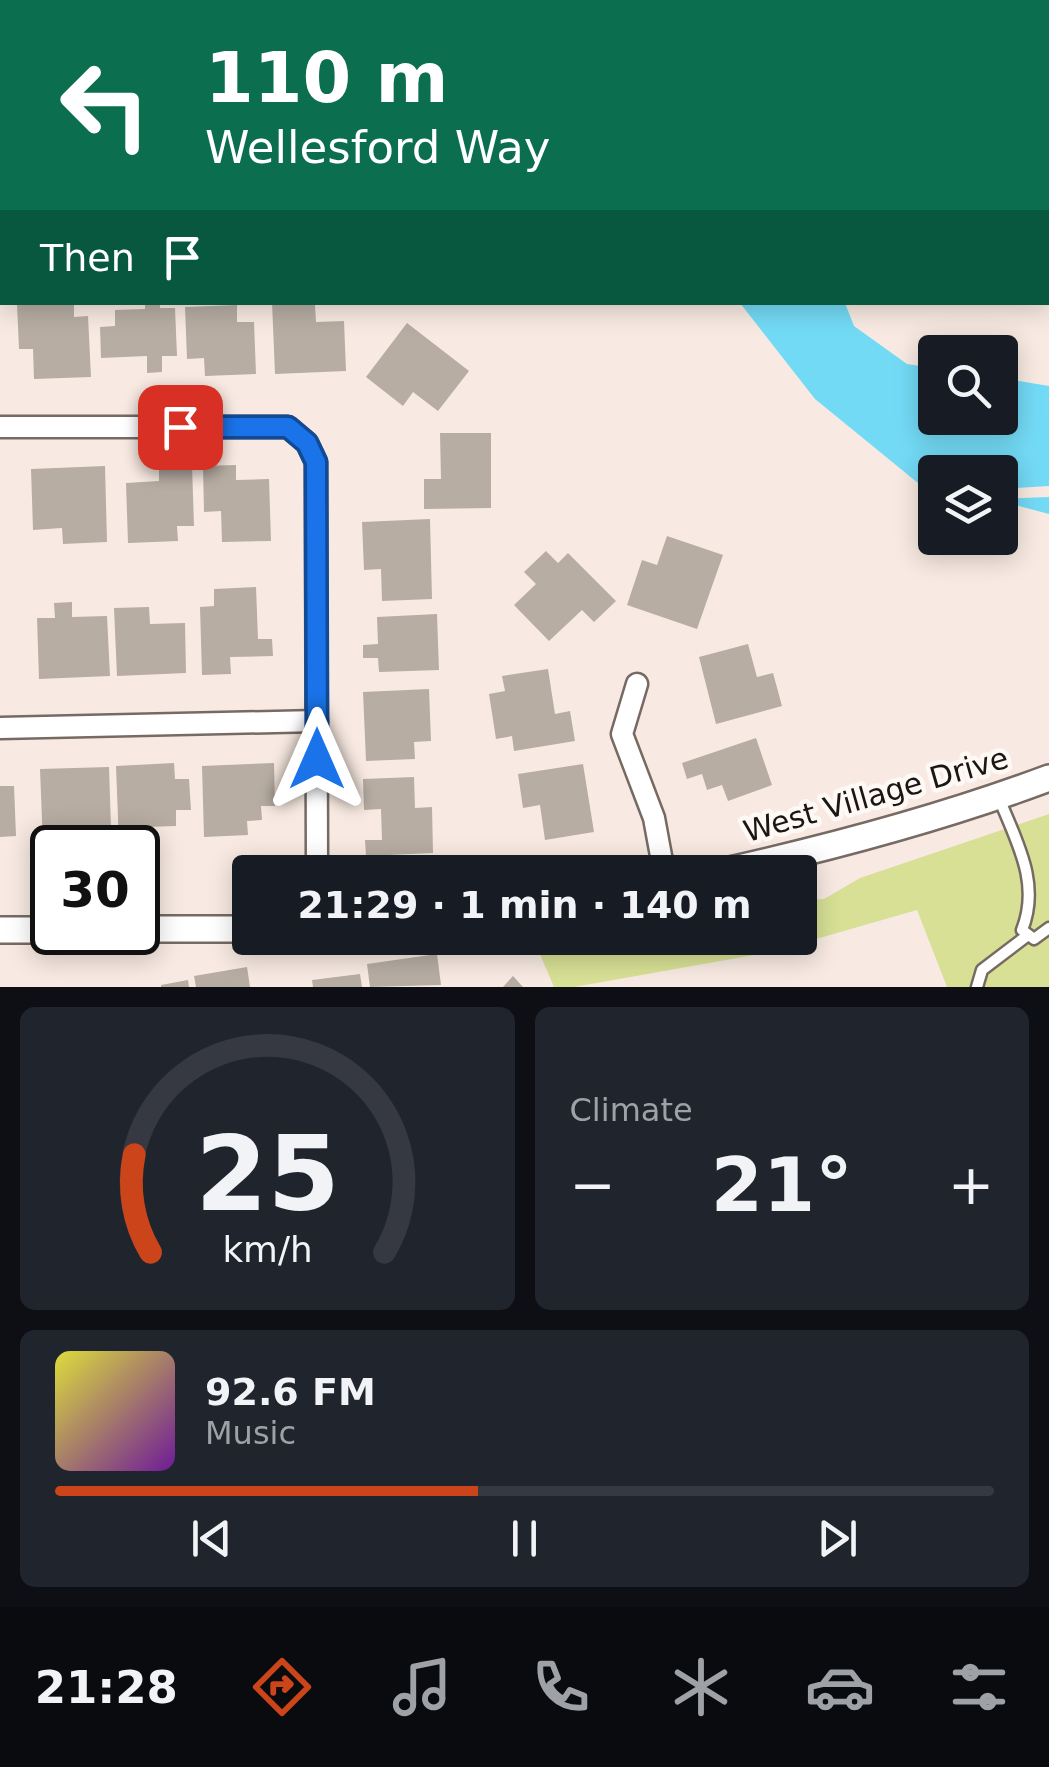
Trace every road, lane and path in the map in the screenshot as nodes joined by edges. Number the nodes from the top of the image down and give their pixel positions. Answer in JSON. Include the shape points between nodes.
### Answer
{"nodes":[{"id":1,"x":0,"y":427,"type":"edge"},
{"id":2,"x":637,"y":684,"type":"dead end"},
{"id":3,"x":317,"y":721,"type":"junction"},
{"id":4,"x":0,"y":728,"type":"edge"},
{"id":5,"x":1049,"y":778,"type":"edge"},
{"id":6,"x":998,"y":797,"type":"junction"},
{"id":7,"x":317,"y":855,"type":"edge"},
{"id":8,"x":661,"y":855,"type":"edge"},
{"id":9,"x":794,"y":855,"type":"edge"},
{"id":10,"x":232,"y":928,"type":"edge"},
{"id":11,"x":1049,"y":928,"type":"edge"},
{"id":12,"x":160,"y":929,"type":"edge"},
{"id":13,"x":0,"y":930,"type":"edge"},
{"id":14,"x":30,"y":930,"type":"edge"},
{"id":15,"x":1028,"y":935,"type":"junction"},
{"id":16,"x":977,"y":987,"type":"edge"}],
"edges":[{"from":1,"to":3,"type":"street","via":[[288,427],[307,443],[316,462]]},
{"from":2,"to":8,"type":"street","via":[[622,734]]},
{"from":3,"to":4,"type":"street"},
{"from":3,"to":7,"type":"street"},
{"from":5,"to":6,"type":"street","name":"West Village Drive"},
{"from":6,"to":9,"type":"street","name":"West Village Drive"},
{"from":6,"to":15,"type":"lane","via":[[1026,867],[1030,908],[1022,930]]},
{"from":10,"to":12,"type":"street"},
{"from":11,"to":15,"type":"lane","via":[[1034,939]]},
{"from":13,"to":14,"type":"street"},
{"from":15,"to":16,"type":"lane","via":[[982,970]]}]}
